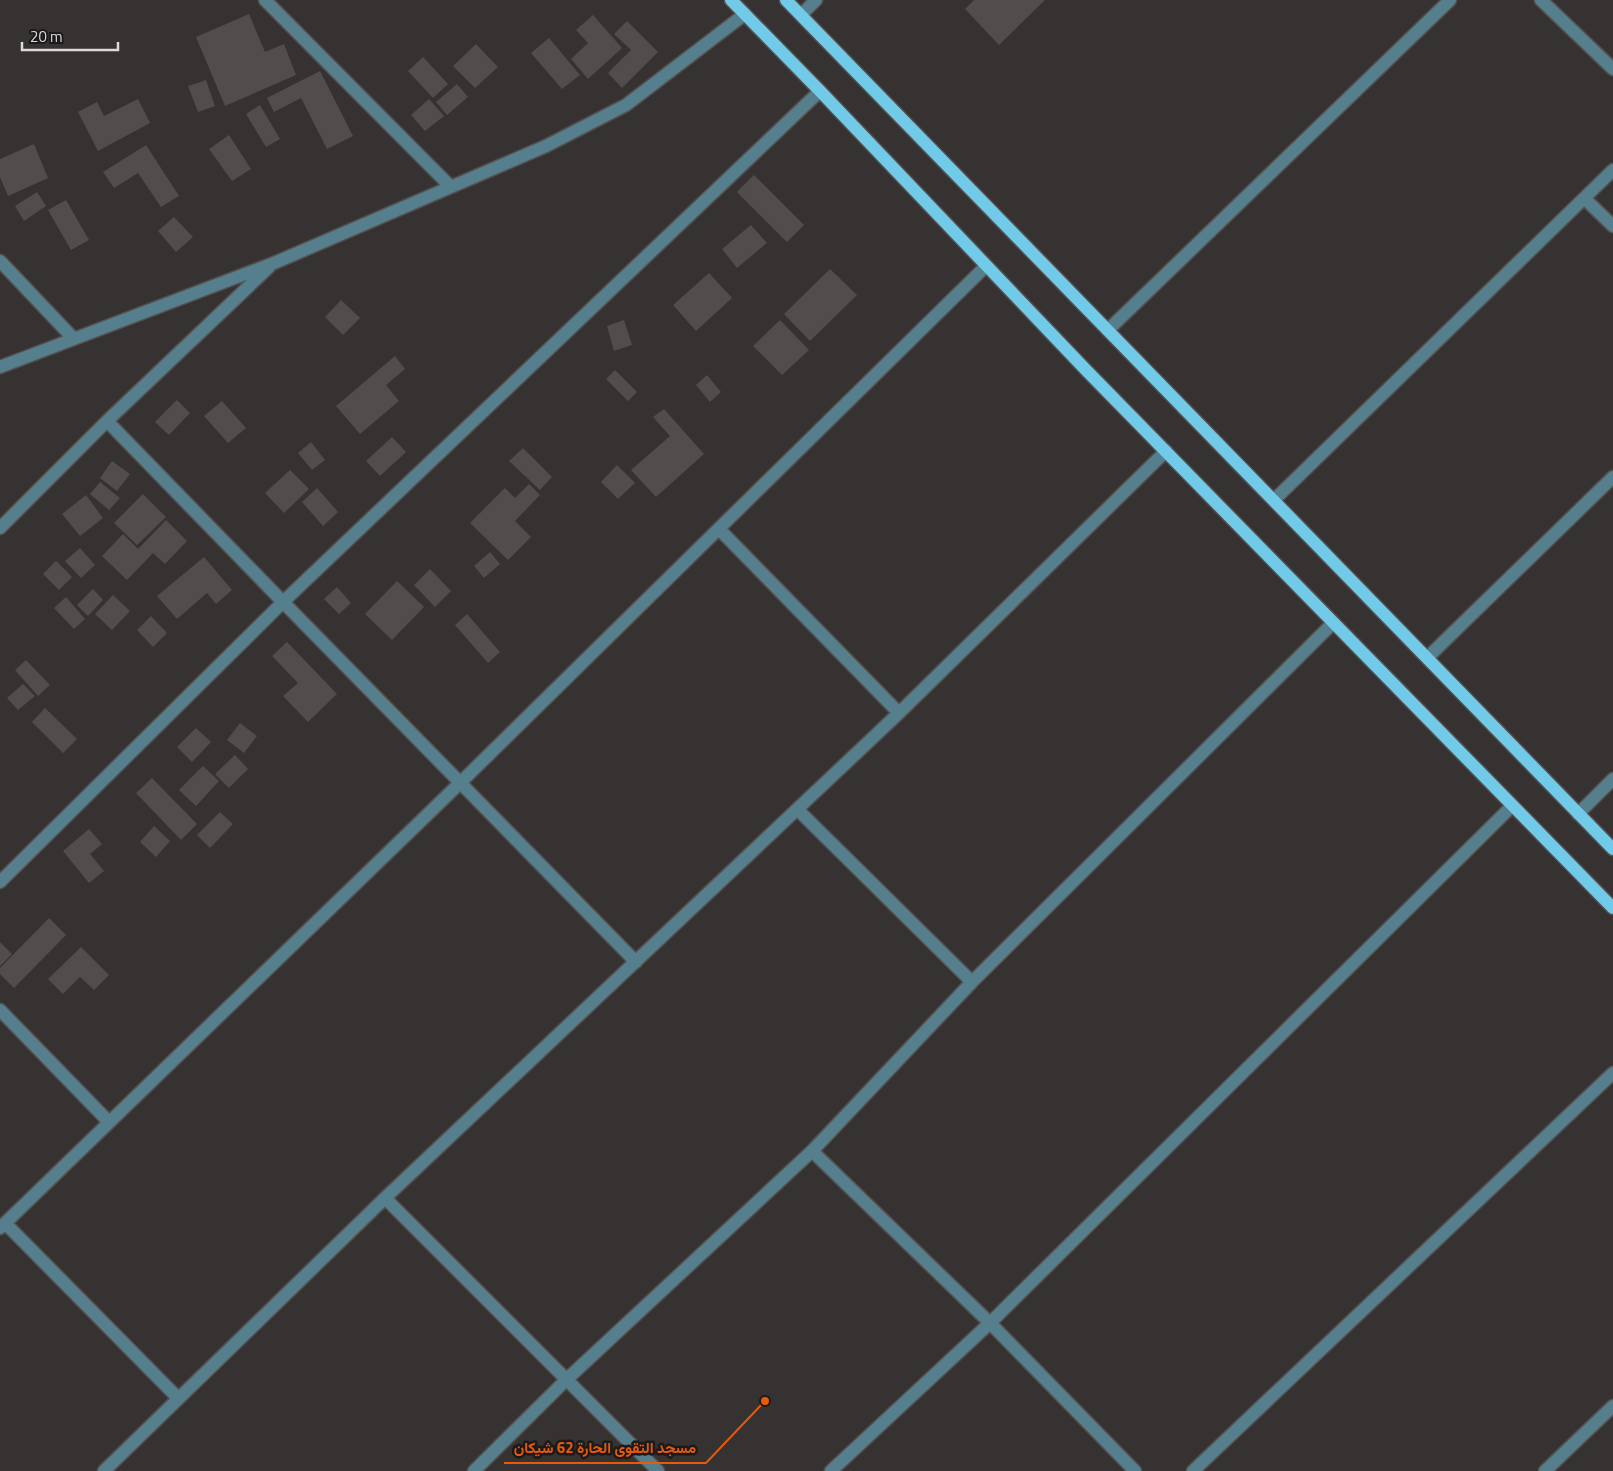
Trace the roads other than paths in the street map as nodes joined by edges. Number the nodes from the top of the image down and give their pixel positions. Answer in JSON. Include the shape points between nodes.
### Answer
{"nodes":[{"id":1,"x":265,"y":0,"type":"edge"},
{"id":2,"x":731,"y":0,"type":"edge"},
{"id":3,"x":786,"y":0,"type":"edge"},
{"id":4,"x":816,"y":0,"type":"edge"},
{"id":5,"x":1450,"y":0,"type":"edge"},
{"id":6,"x":1541,"y":0,"type":"edge"},
{"id":7,"x":745,"y":14,"type":"junction"},
{"id":8,"x":801,"y":15,"type":"junction"},
{"id":9,"x":1613,"y":70,"type":"edge"},
{"id":10,"x":820,"y":91,"type":"junction"},
{"id":11,"x":1613,"y":170,"type":"edge"},
{"id":12,"x":451,"y":188,"type":"junction"},
{"id":13,"x":1585,"y":199,"type":"junction"},
{"id":14,"x":1613,"y":226,"type":"edge"},
{"id":15,"x":0,"y":261,"type":"edge"},
{"id":16,"x":274,"y":263,"type":"junction"},
{"id":17,"x":986,"y":266,"type":"junction"},
{"id":18,"x":1108,"y":330,"type":"junction"},
{"id":19,"x":74,"y":339,"type":"junction"},
{"id":20,"x":0,"y":367,"type":"edge"},
{"id":21,"x":107,"y":421,"type":"junction"},
{"id":22,"x":1166,"y":451,"type":"junction"},
{"id":23,"x":1613,"y":477,"type":"edge"},
{"id":24,"x":1274,"y":500,"type":"junction"},
{"id":25,"x":0,"y":528,"type":"edge"},
{"id":26,"x":719,"y":530,"type":"junction"},
{"id":27,"x":283,"y":602,"type":"junction"},
{"id":28,"x":1333,"y":623,"type":"junction"},
{"id":29,"x":1428,"y":657,"type":"junction"},
{"id":30,"x":899,"y":714,"type":"junction"},
{"id":31,"x":1613,"y":780,"type":"edge"},
{"id":32,"x":460,"y":783,"type":"junction"},
{"id":33,"x":1512,"y":806,"type":"junction"},
{"id":34,"x":798,"y":810,"type":"junction"},
{"id":35,"x":1578,"y":814,"type":"junction"},
{"id":36,"x":1613,"y":849,"type":"edge"},
{"id":37,"x":0,"y":882,"type":"edge"},
{"id":38,"x":1613,"y":908,"type":"edge"},
{"id":39,"x":636,"y":962,"type":"junction"},
{"id":40,"x":972,"y":982,"type":"junction"},
{"id":41,"x":0,"y":1010,"type":"edge"},
{"id":42,"x":1613,"y":1072,"type":"edge"},
{"id":43,"x":109,"y":1122,"type":"junction"},
{"id":44,"x":812,"y":1151,"type":"junction"},
{"id":45,"x":385,"y":1198,"type":"junction"},
{"id":46,"x":2,"y":1226,"type":"edge"},
{"id":47,"x":990,"y":1324,"type":"junction"},
{"id":48,"x":566,"y":1380,"type":"junction"},
{"id":49,"x":178,"y":1398,"type":"junction"},
{"id":50,"x":1613,"y":1406,"type":"edge"},
{"id":51,"x":104,"y":1471,"type":"edge"},
{"id":52,"x":474,"y":1471,"type":"edge"},
{"id":53,"x":658,"y":1471,"type":"edge"},
{"id":54,"x":832,"y":1471,"type":"edge"},
{"id":55,"x":1135,"y":1471,"type":"edge"},
{"id":56,"x":1193,"y":1471,"type":"edge"},
{"id":57,"x":1545,"y":1471,"type":"edge"}],
"edges":[{"from":1,"to":12,"type":"street"},
{"from":2,"to":7,"type":"main road"},
{"from":3,"to":8,"type":"main road"},
{"from":4,"to":8,"type":"street"},
{"from":5,"to":18,"type":"street"},
{"from":6,"to":9,"type":"street"},
{"from":7,"to":10,"type":"main road"},
{"from":7,"to":12,"type":"street","via":[[626,104],[546,146]]},
{"from":8,"to":18,"type":"main road"},
{"from":10,"to":17,"type":"main road"},
{"from":10,"to":27,"type":"street"},
{"from":11,"to":13,"type":"street"},
{"from":12,"to":16,"type":"street"},
{"from":13,"to":14,"type":"street"},
{"from":13,"to":24,"type":"street"},
{"from":15,"to":19,"type":"street"},
{"from":16,"to":19,"type":"street"},
{"from":16,"to":21,"type":"street"},
{"from":17,"to":22,"type":"main road"},
{"from":17,"to":26,"type":"street"},
{"from":18,"to":24,"type":"main road"},
{"from":19,"to":20,"type":"street"},
{"from":21,"to":25,"type":"street"},
{"from":21,"to":27,"type":"street"},
{"from":22,"to":28,"type":"main road"},
{"from":22,"to":30,"type":"street"},
{"from":23,"to":29,"type":"street"},
{"from":24,"to":29,"type":"main road"},
{"from":26,"to":30,"type":"street"},
{"from":26,"to":32,"type":"street"},
{"from":27,"to":32,"type":"street"},
{"from":27,"to":37,"type":"street"},
{"from":28,"to":33,"type":"main road"},
{"from":28,"to":40,"type":"street"},
{"from":29,"to":35,"type":"main road"},
{"from":30,"to":34,"type":"street"},
{"from":31,"to":35,"type":"street"},
{"from":32,"to":39,"type":"street"},
{"from":32,"to":43,"type":"street"},
{"from":33,"to":38,"type":"main road"},
{"from":33,"to":47,"type":"street"},
{"from":34,"to":39,"type":"street"},
{"from":34,"to":40,"type":"street"},
{"from":35,"to":36,"type":"main road"},
{"from":39,"to":45,"type":"street"},
{"from":40,"to":44,"type":"street"},
{"from":41,"to":43,"type":"street"},
{"from":42,"to":56,"type":"street"},
{"from":43,"to":46,"type":"street"},
{"from":44,"to":47,"type":"street"},
{"from":44,"to":48,"type":"street"},
{"from":45,"to":48,"type":"street"},
{"from":45,"to":49,"type":"street"},
{"from":46,"to":49,"type":"street"},
{"from":47,"to":54,"type":"street"},
{"from":47,"to":55,"type":"street"},
{"from":48,"to":52,"type":"street"},
{"from":48,"to":53,"type":"street"},
{"from":49,"to":51,"type":"street"},
{"from":50,"to":57,"type":"street"}]}
